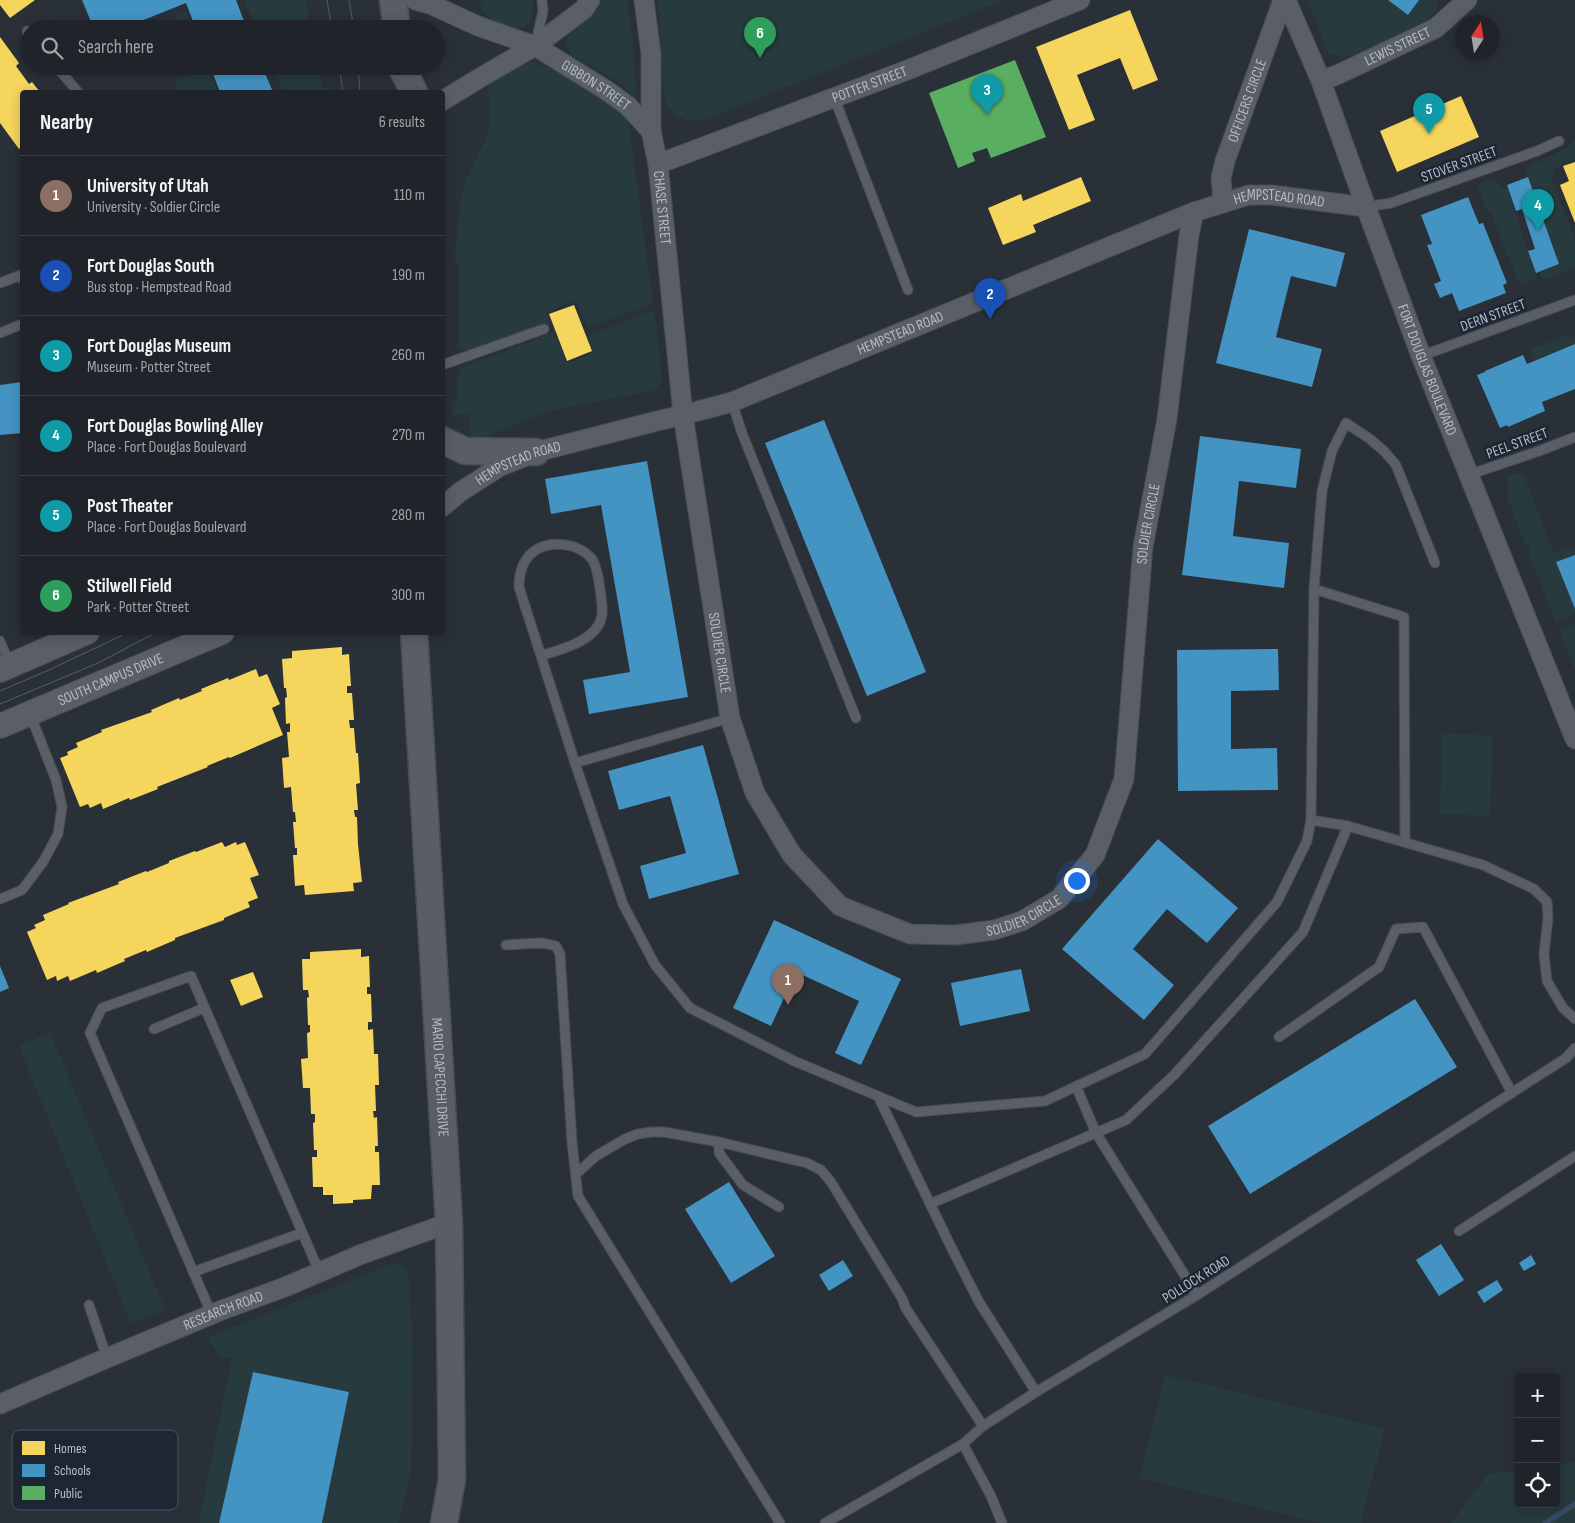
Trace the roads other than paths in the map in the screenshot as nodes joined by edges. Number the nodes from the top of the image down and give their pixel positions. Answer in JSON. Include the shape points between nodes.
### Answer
{"nodes":[{"id":1,"x":393,"y":0,"type":"edge"},
{"id":2,"x":415,"y":0,"type":"edge"},
{"id":3,"x":542,"y":0,"type":"edge"},
{"id":4,"x":590,"y":0,"type":"edge"},
{"id":5,"x":644,"y":0,"type":"edge"},
{"id":6,"x":1080,"y":0,"type":"edge"},
{"id":7,"x":1285,"y":0,"type":"edge"},
{"id":8,"x":1467,"y":0,"type":"edge"},
{"id":9,"x":396,"y":20,"type":"edge"},
{"id":10,"x":536,"y":46,"type":"junction"},
{"id":11,"x":64,"y":75,"type":"edge"},
{"id":12,"x":401,"y":76,"type":"edge"},
{"id":13,"x":1321,"y":81,"type":"junction"},
{"id":14,"x":76,"y":90,"type":"edge"},
{"id":15,"x":412,"y":90,"type":"edge"},
{"id":16,"x":834,"y":97,"type":"junction"},
{"id":17,"x":445,"y":99,"type":"edge"},
{"id":18,"x":651,"y":130,"type":"junction"},
{"id":19,"x":1559,"y":141,"type":"dead end"},
{"id":20,"x":658,"y":164,"type":"junction"},
{"id":21,"x":1223,"y":202,"type":"junction"},
{"id":22,"x":1366,"y":207,"type":"junction"},
{"id":23,"x":1194,"y":212,"type":"junction"},
{"id":24,"x":20,"y":275,"type":"edge"},
{"id":25,"x":0,"y":283,"type":"edge"},
{"id":26,"x":908,"y":290,"type":"dead end"},
{"id":27,"x":1575,"y":300,"type":"edge"},
{"id":28,"x":20,"y":325,"type":"edge"},
{"id":29,"x":544,"y":329,"type":"dead end"},
{"id":30,"x":0,"y":333,"type":"edge"},
{"id":31,"x":1421,"y":356,"type":"junction"},
{"id":32,"x":445,"y":365,"type":"edge"},
{"id":33,"x":732,"y":402,"type":"junction"},
{"id":34,"x":683,"y":415,"type":"junction"},
{"id":35,"x":1575,"y":437,"type":"edge"},
{"id":36,"x":445,"y":441,"type":"edge"},
{"id":37,"x":536,"y":452,"type":"junction"},
{"id":38,"x":1468,"y":475,"type":"junction"},
{"id":39,"x":445,"y":504,"type":"edge"},
{"id":40,"x":1435,"y":563,"type":"dead end"},
{"id":41,"x":1314,"y":589,"type":"junction"},
{"id":42,"x":80,"y":635,"type":"edge"},
{"id":43,"x":215,"y":635,"type":"edge"},
{"id":44,"x":414,"y":635,"type":"edge"},
{"id":45,"x":0,"y":641,"type":"edge"},
{"id":46,"x":541,"y":656,"type":"junction"},
{"id":47,"x":5,"y":668,"type":"edge"},
{"id":48,"x":30,"y":714,"type":"junction"},
{"id":49,"x":730,"y":718,"type":"junction"},
{"id":50,"x":856,"y":718,"type":"dead end"},
{"id":51,"x":0,"y":726,"type":"edge"},
{"id":52,"x":1575,"y":739,"type":"edge"},
{"id":53,"x":575,"y":763,"type":"junction"},
{"id":54,"x":1312,"y":820,"type":"junction"},
{"id":55,"x":1348,"y":826,"type":"junction"},
{"id":56,"x":1405,"y":842,"type":"junction"},
{"id":57,"x":0,"y":899,"type":"edge"},
{"id":58,"x":506,"y":945,"type":"dead end"},
{"id":59,"x":204,"y":1008,"type":"junction"},
{"id":60,"x":1575,"y":1020,"type":"edge"},
{"id":61,"x":154,"y":1029,"type":"dead end"},
{"id":62,"x":1279,"y":1037,"type":"dead end"},
{"id":63,"x":1575,"y":1048,"type":"edge"},
{"id":64,"x":1076,"y":1086,"type":"junction"},
{"id":65,"x":1512,"y":1093,"type":"junction"},
{"id":66,"x":878,"y":1096,"type":"junction"},
{"id":67,"x":1096,"y":1133,"type":"junction"},
{"id":68,"x":719,"y":1142,"type":"junction"},
{"id":69,"x":1575,"y":1156,"type":"edge"},
{"id":70,"x":576,"y":1174,"type":"junction"},
{"id":71,"x":930,"y":1204,"type":"junction"},
{"id":72,"x":779,"y":1207,"type":"dead end"},
{"id":73,"x":449,"y":1223,"type":"junction"},
{"id":74,"x":1459,"y":1231,"type":"dead end"},
{"id":75,"x":302,"y":1233,"type":"junction"},
{"id":76,"x":319,"y":1271,"type":"junction"},
{"id":77,"x":193,"y":1272,"type":"junction"},
{"id":78,"x":1196,"y":1295,"type":"junction"},
{"id":79,"x":89,"y":1305,"type":"dead end"},
{"id":80,"x":212,"y":1315,"type":"junction"},
{"id":81,"x":107,"y":1358,"type":"junction"},
{"id":82,"x":1036,"y":1392,"type":"junction"},
{"id":83,"x":0,"y":1404,"type":"edge"},
{"id":84,"x":983,"y":1426,"type":"junction"},
{"id":85,"x":963,"y":1444,"type":"junction"},
{"id":86,"x":444,"y":1523,"type":"edge"},
{"id":87,"x":780,"y":1523,"type":"edge"},
{"id":88,"x":825,"y":1523,"type":"edge"},
{"id":89,"x":1002,"y":1523,"type":"edge"}],
"edges":[{"from":1,"to":9,"type":"main road"},
{"from":2,"to":10,"type":"street","name":"GIBBON STREET"},
{"from":3,"to":10,"type":"lane"},
{"from":4,"to":10,"type":"street","via":[[584,9]]},
{"from":5,"to":18,"type":"street","name":"CHASE STREET","via":[[651,54]]},
{"from":6,"to":16,"type":"street","name":"POTTER STREET"},
{"from":7,"to":13,"type":"street","name":"FORT DOUGLAS BOULEVARD"},
{"from":7,"to":21,"type":"street","name":"OFFICERS CIRCLE","via":[[1225,161],[1221,178]]},
{"from":8,"to":13,"type":"street","name":"LEWIS STREET","via":[[1436,28]]},
{"from":10,"to":17,"type":"street"},
{"from":10,"to":18,"type":"street","name":"GIBBON STREET","via":[[628,106]]},
{"from":11,"to":14,"type":"lane"},
{"from":12,"to":15,"type":"main road"},
{"from":13,"to":22,"type":"street","name":"FORT DOUGLAS BOULEVARD"},
{"from":16,"to":20,"type":"street","name":"POTTER STREET"},
{"from":16,"to":26,"type":"lane"},
{"from":18,"to":20,"type":"street","name":"CHASE STREET"},
{"from":19,"to":22,"type":"lane","name":"STOVER STREET","via":[[1391,202]]},
{"from":20,"to":34,"type":"street","name":"CHASE STREET"},
{"from":21,"to":22,"type":"street","name":"HEMPSTEAD ROAD","via":[[1249,195],[1272,195]]},
{"from":21,"to":23,"type":"street","name":"HEMPSTEAD ROAD"},
{"from":22,"to":31,"type":"street","name":"FORT DOUGLAS BOULEVARD"},
{"from":23,"to":33,"type":"street","name":"HEMPSTEAD ROAD"},
{"from":23,"to":49,"type":"street","name":"SOLDIER CIRCLE","via":[[1167,418],[1143,547],[1124,779],[1095,855],[1059,899],[1022,921],[994,930],[956,935],[910,934],[840,906],[792,855],[755,793]]},
{"from":24,"to":25,"type":"lane"},
{"from":27,"to":31,"type":"lane","name":"DERN STREET"},
{"from":28,"to":30,"type":"lane"},
{"from":29,"to":32,"type":"lane"},
{"from":31,"to":38,"type":"street","name":"FORT DOUGLAS BOULEVARD"},
{"from":33,"to":34,"type":"street","name":"HEMPSTEAD ROAD"},
{"from":33,"to":50,"type":"lane"},
{"from":34,"to":37,"type":"street","name":"HEMPSTEAD ROAD"},
{"from":34,"to":49,"type":"street","name":"SOLDIER CIRCLE"},
{"from":35,"to":38,"type":"lane","name":"PEEL STREET"},
{"from":36,"to":37,"type":"main road","via":[[465,451]]},
{"from":37,"to":39,"type":"street","name":"HEMPSTEAD ROAD","via":[[499,467]]},
{"from":38,"to":52,"type":"street","name":"FORT DOUGLAS BOULEVARD"},
{"from":40,"to":41,"type":"lane","via":[[1396,465],[1370,439],[1346,423],[1332,451],[1322,491]]},
{"from":41,"to":54,"type":"lane"},
{"from":41,"to":56,"type":"lane","via":[[1404,617]]},
{"from":42,"to":47,"type":"street"},
{"from":43,"to":48,"type":"street","name":"SOUTH CAMPUS DRIVE"},
{"from":44,"to":73,"type":"main road","name":"MARIO CAPECCHI DRIVE"},
{"from":45,"to":47,"type":"lane"},
{"from":46,"to":46,"type":"lane","via":[[584,640],[594,631],[604,612],[594,560],[583,551],[567,545],[547,546],[533,552],[520,573],[519,587]]},
{"from":46,"to":53,"type":"lane"},
{"from":48,"to":51,"type":"street","name":"SOUTH CAMPUS DRIVE"},
{"from":48,"to":57,"type":"lane","via":[[56,780],[62,807],[58,834],[43,862],[22,890]]},
{"from":49,"to":53,"type":"lane"},
{"from":53,"to":66,"type":"lane","via":[[623,904],[655,965],[690,1008],[794,1062]]},
{"from":54,"to":55,"type":"lane"},
{"from":54,"to":64,"type":"lane","via":[[1307,841],[1278,902],[1145,1054]]},
{"from":55,"to":56,"type":"lane"},
{"from":55,"to":67,"type":"lane","via":[[1303,932],[1174,1074],[1126,1120]]},
{"from":56,"to":60,"type":"lane","via":[[1483,865],[1534,889],[1547,902],[1544,954],[1548,981]]},
{"from":58,"to":70,"type":"lane","via":[[548,944],[556,946],[560,954]]},
{"from":59,"to":61,"type":"lane"},
{"from":59,"to":75,"type":"lane"},
{"from":59,"to":77,"type":"lane","via":[[191,976],[102,1008],[90,1033]]},
{"from":62,"to":65,"type":"lane","via":[[1379,967],[1396,929],[1422,927]]},
{"from":63,"to":65,"type":"lane","name":"POLLOCK ROAD","via":[[1566,1058]]},
{"from":64,"to":66,"type":"lane","via":[[1045,1100],[916,1112]]},
{"from":64,"to":67,"type":"lane"},
{"from":65,"to":78,"type":"lane","name":"POLLOCK ROAD"},
{"from":66,"to":71,"type":"lane"},
{"from":67,"to":71,"type":"lane"},
{"from":67,"to":78,"type":"lane"},
{"from":68,"to":70,"type":"lane","via":[[664,1132],[638,1134],[596,1156]]},
{"from":68,"to":72,"type":"lane","via":[[719,1153],[743,1185]]},
{"from":68,"to":84,"type":"lane","via":[[807,1162],[822,1170],[888,1274],[905,1307]]},
{"from":69,"to":74,"type":"lane"},
{"from":70,"to":87,"type":"lane","via":[[578,1196]]},
{"from":71,"to":82,"type":"lane","via":[[980,1302]]},
{"from":73,"to":76,"type":"street","name":"RESEARCH ROAD"},
{"from":73,"to":86,"type":"main road","name":"MARIO CAPECCHI DRIVE","via":[[452,1479]]},
{"from":75,"to":76,"type":"lane"},
{"from":75,"to":77,"type":"lane"},
{"from":76,"to":80,"type":"street","name":"RESEARCH ROAD"},
{"from":77,"to":80,"type":"lane"},
{"from":78,"to":82,"type":"lane","name":"POLLOCK ROAD"},
{"from":79,"to":81,"type":"lane"},
{"from":80,"to":81,"type":"street","name":"RESEARCH ROAD"},
{"from":81,"to":83,"type":"street","name":"RESEARCH ROAD"},
{"from":82,"to":84,"type":"lane","name":"POLLOCK ROAD"},
{"from":84,"to":85,"type":"lane","name":"POLLOCK ROAD"},
{"from":85,"to":88,"type":"lane","name":"POLLOCK ROAD"},
{"from":85,"to":89,"type":"lane"}]}
